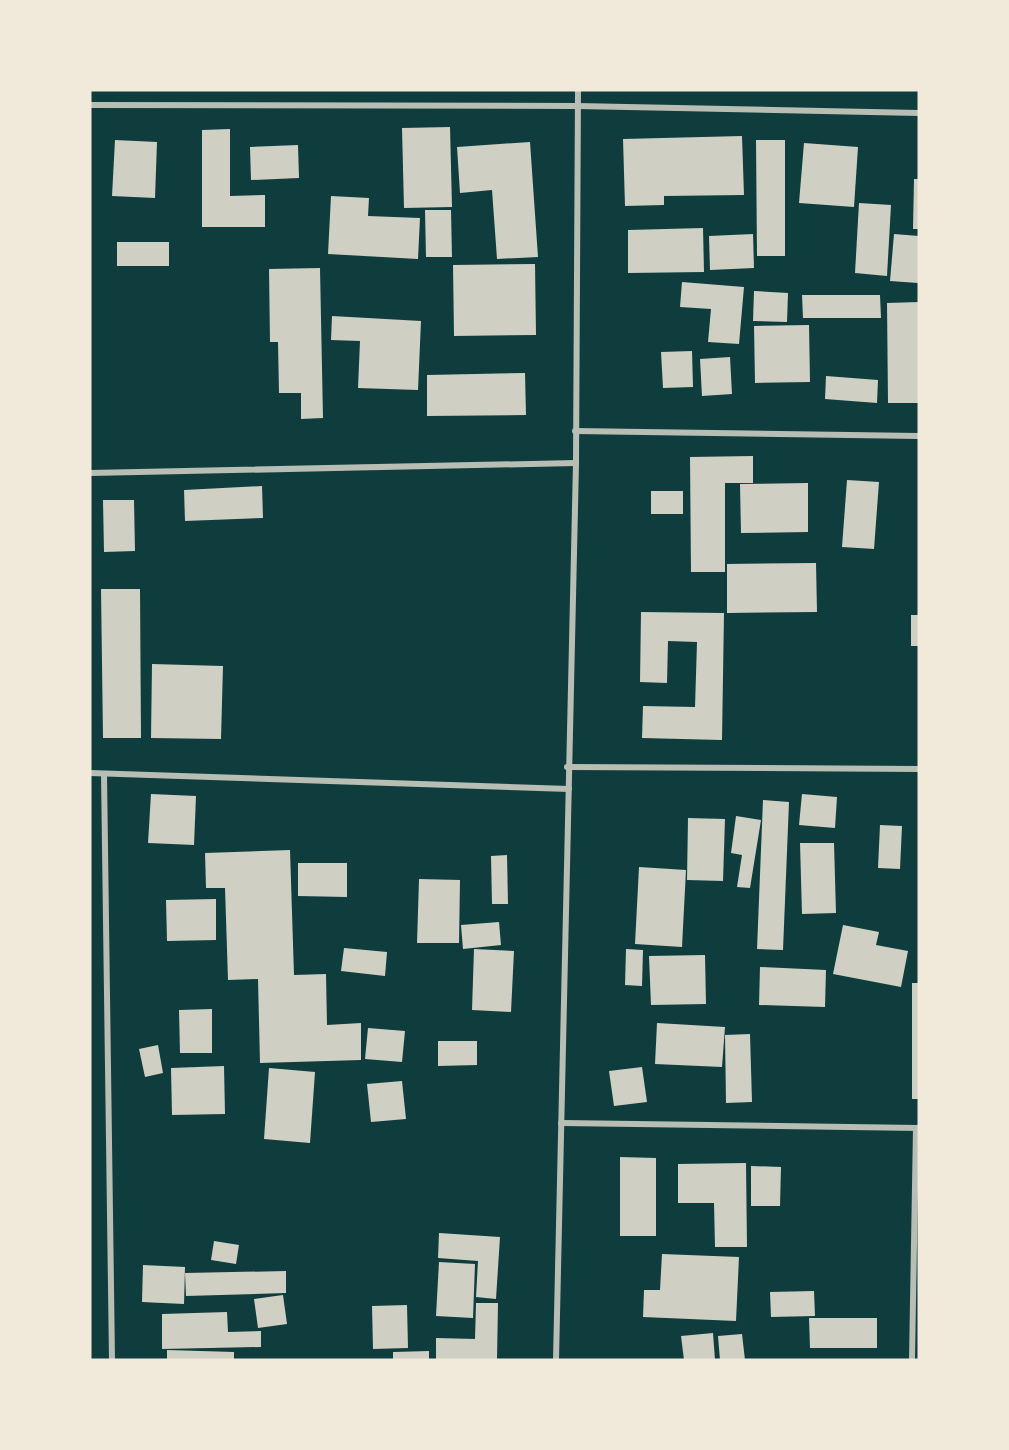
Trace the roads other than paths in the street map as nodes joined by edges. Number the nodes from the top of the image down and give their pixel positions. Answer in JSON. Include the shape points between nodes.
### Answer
{"nodes":[{"id":1,"x":578,"y":90,"type":"edge"},
{"id":2,"x":90,"y":105,"type":"edge"},
{"id":3,"x":577,"y":106,"type":"junction"},
{"id":4,"x":919,"y":113,"type":"edge"},
{"id":5,"x":575,"y":430,"type":"junction"},
{"id":6,"x":919,"y":436,"type":"edge"},
{"id":7,"x":576,"y":462,"type":"junction"},
{"id":8,"x":90,"y":473,"type":"edge"},
{"id":9,"x":567,"y":767,"type":"junction"},
{"id":10,"x":919,"y":769,"type":"edge"},
{"id":11,"x":90,"y":773,"type":"edge"},
{"id":12,"x":104,"y":774,"type":"junction"},
{"id":13,"x":569,"y":789,"type":"junction"},
{"id":14,"x":561,"y":1123,"type":"junction"},
{"id":15,"x":918,"y":1128,"type":"edge"},
{"id":16,"x":112,"y":1360,"type":"edge"},
{"id":17,"x":556,"y":1360,"type":"edge"},
{"id":18,"x":912,"y":1360,"type":"edge"}],
"edges":[{"from":1,"to":3,"type":"street"},
{"from":2,"to":3,"type":"street"},
{"from":3,"to":4,"type":"street"},
{"from":3,"to":5,"type":"street"},
{"from":5,"to":6,"type":"street"},
{"from":5,"to":7,"type":"street"},
{"from":7,"to":8,"type":"street"},
{"from":7,"to":9,"type":"street"},
{"from":9,"to":10,"type":"street"},
{"from":9,"to":13,"type":"street"},
{"from":11,"to":12,"type":"street"},
{"from":12,"to":13,"type":"street"},
{"from":12,"to":16,"type":"street"},
{"from":13,"to":14,"type":"street"},
{"from":14,"to":15,"type":"street"},
{"from":14,"to":17,"type":"street"},
{"from":15,"to":18,"type":"street"}]}
